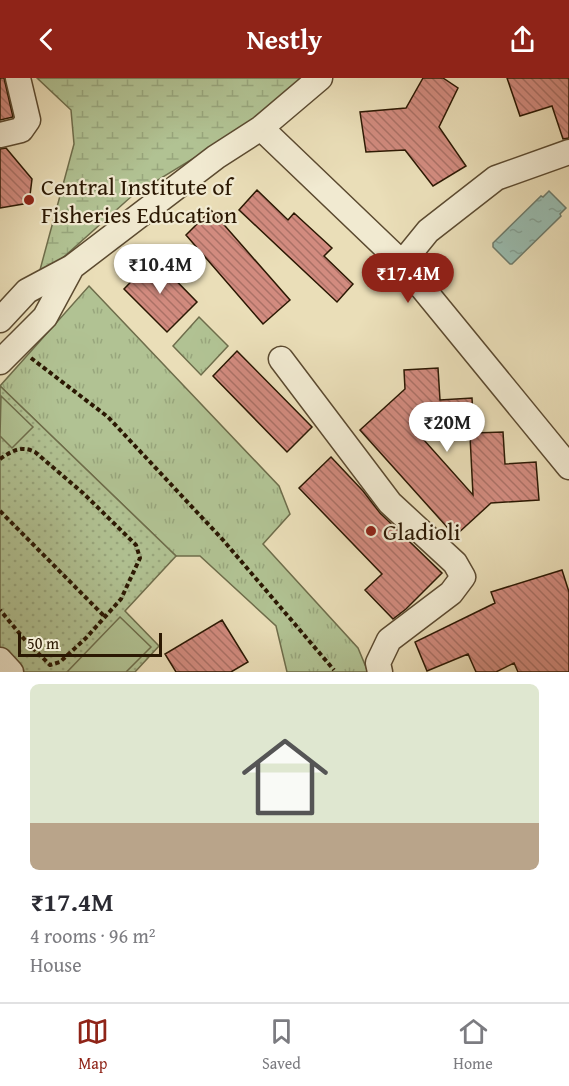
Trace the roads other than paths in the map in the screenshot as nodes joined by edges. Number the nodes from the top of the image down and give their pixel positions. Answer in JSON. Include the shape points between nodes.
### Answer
{"nodes":[{"id":1,"x":18,"y":78,"type":"edge"},
{"id":2,"x":320,"y":78,"type":"edge"},
{"id":3,"x":261,"y":128,"type":"junction"},
{"id":4,"x":0,"y":135,"type":"edge"},
{"id":5,"x":569,"y":152,"type":"edge"},
{"id":6,"x":402,"y":263,"type":"junction"},
{"id":7,"x":72,"y":267,"type":"junction"},
{"id":8,"x":0,"y":320,"type":"edge"},
{"id":9,"x":8,"y":354,"type":"edge"},
{"id":10,"x":281,"y":359,"type":"dead end"},
{"id":11,"x":569,"y":467,"type":"edge"},
{"id":12,"x":0,"y":660,"type":"edge"},
{"id":13,"x":11,"y":672,"type":"edge"},
{"id":14,"x":380,"y":672,"type":"edge"}],
"edges":[{"from":1,"to":4,"type":"street","via":[[28,120],[21,130]]},
{"from":2,"to":3,"type":"street"},
{"from":3,"to":6,"type":"street"},
{"from":3,"to":7,"type":"street","via":[[216,157]]},
{"from":5,"to":6,"type":"street","via":[[496,178],[428,231]]},
{"from":6,"to":11,"type":"street"},
{"from":7,"to":8,"type":"street","via":[[27,291]]},
{"from":7,"to":9,"type":"street","via":[[45,317]]},
{"from":10,"to":14,"type":"street","via":[[390,503],[455,562],[463,577],[451,593],[389,640],[378,663]]},
{"from":12,"to":13,"type":"street"}]}
